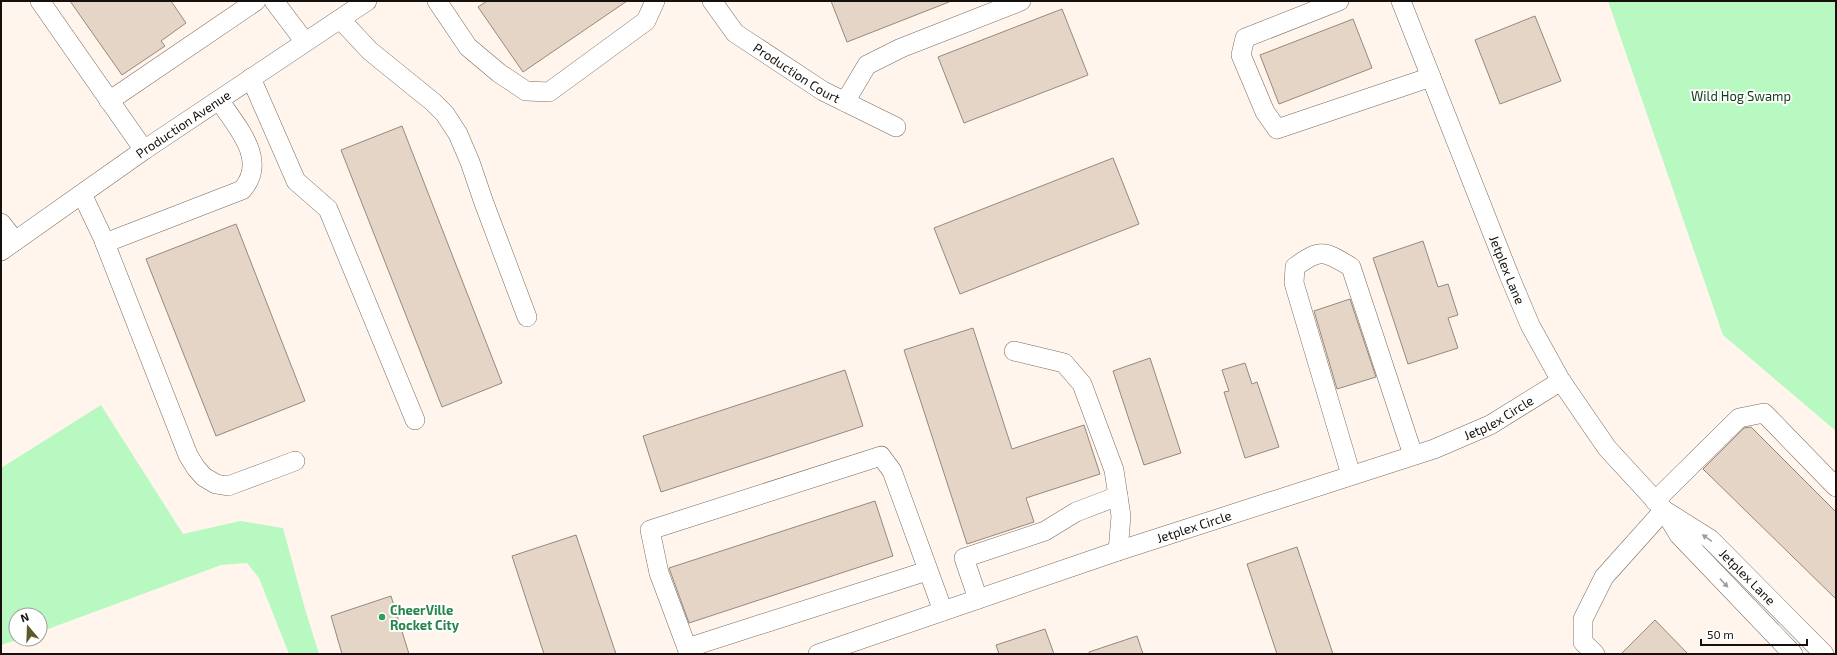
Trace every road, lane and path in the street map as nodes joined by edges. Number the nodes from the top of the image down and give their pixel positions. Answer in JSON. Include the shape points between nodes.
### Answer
{"nodes":[{"id":1,"x":40,"y":1,"type":"edge"},
{"id":2,"x":256,"y":1,"type":"edge"},
{"id":3,"x":274,"y":1,"type":"edge"},
{"id":4,"x":367,"y":1,"type":"edge"},
{"id":5,"x":655,"y":1,"type":"edge"},
{"id":6,"x":712,"y":1,"type":"edge"},
{"id":7,"x":1021,"y":1,"type":"edge"},
{"id":8,"x":1339,"y":1,"type":"edge"},
{"id":9,"x":1401,"y":1,"type":"edge"},
{"id":10,"x":439,"y":2,"type":"edge"},
{"id":11,"x":340,"y":19,"type":"junction"},
{"id":12,"x":305,"y":42,"type":"junction"},
{"id":13,"x":1431,"y":77,"type":"junction"},
{"id":14,"x":251,"y":78,"type":"junction"},
{"id":15,"x":219,"y":100,"type":"junction"},
{"id":16,"x":109,"y":102,"type":"junction"},
{"id":17,"x":845,"y":102,"type":"junction"},
{"id":18,"x":896,"y":127,"type":"dead end"},
{"id":19,"x":144,"y":150,"type":"junction"},
{"id":20,"x":82,"y":194,"type":"junction"},
{"id":21,"x":1,"y":223,"type":"edge"},
{"id":22,"x":105,"y":243,"type":"junction"},
{"id":23,"x":8,"y":246,"type":"edge"},
{"id":24,"x":527,"y":317,"type":"dead end"},
{"id":25,"x":1014,"y":351,"type":"dead end"},
{"id":26,"x":1561,"y":381,"type":"junction"},
{"id":27,"x":415,"y":420,"type":"dead end"},
{"id":28,"x":1413,"y":455,"type":"junction"},
{"id":29,"x":295,"y":460,"type":"dead end"},
{"id":30,"x":1351,"y":476,"type":"junction"},
{"id":31,"x":1836,"y":487,"type":"edge"},
{"id":32,"x":1118,"y":496,"type":"junction"},
{"id":33,"x":1659,"y":505,"type":"junction"},
{"id":34,"x":1118,"y":550,"type":"junction"},
{"id":35,"x":928,"y":571,"type":"junction"},
{"id":36,"x":978,"y":599,"type":"junction"},
{"id":37,"x":943,"y":611,"type":"junction"},
{"id":38,"x":690,"y":651,"type":"edge"},
{"id":39,"x":818,"y":654,"type":"edge"},
{"id":40,"x":1595,"y":654,"type":"edge"},
{"id":41,"x":1793,"y":654,"type":"edge"},
{"id":42,"x":1824,"y":654,"type":"edge"}],
"edges":[{"from":1,"to":16,"type":"street"},
{"from":2,"to":16,"type":"street"},
{"from":3,"to":12,"type":"street"},
{"from":4,"to":11,"type":"street","name":"Production Avenue"},
{"from":5,"to":10,"type":"street","via":[[646,21],[549,92],[526,91],[498,74],[468,47]]},
{"from":6,"to":17,"type":"street","name":"Production Court","via":[[735,33],[823,91]]},
{"from":7,"to":17,"type":"street","via":[[901,48],[867,65]]},
{"from":8,"to":13,"type":"street","via":[[1245,38],[1241,55],[1265,112],[1277,129]]},
{"from":9,"to":13,"type":"street","name":"Jetplex Lane"},
{"from":11,"to":12,"type":"street","name":"Production Avenue"},
{"from":11,"to":24,"type":"street","via":[[370,51],[433,102],[445,114],[458,134]]},
{"from":12,"to":14,"type":"street","name":"Production Avenue"},
{"from":13,"to":26,"type":"street","name":"Jetplex Lane","via":[[1530,326]]},
{"from":14,"to":15,"type":"street","name":"Production Avenue"},
{"from":14,"to":27,"type":"street","via":[[296,181],[328,208]]},
{"from":15,"to":19,"type":"street","name":"Production Avenue"},
{"from":15,"to":22,"type":"street","via":[[244,138],[253,157],[254,166],[246,186],[242,190]]},
{"from":16,"to":19,"type":"street"},
{"from":17,"to":18,"type":"street","name":"Production Court"},
{"from":19,"to":20,"type":"street","name":"Production Avenue"},
{"from":20,"to":22,"type":"street"},
{"from":20,"to":23,"type":"street","name":"Production Avenue"},
{"from":21,"to":23,"type":"street"},
{"from":22,"to":29,"type":"street","via":[[188,455],[196,468],[204,477],[216,484],[228,486]]},
{"from":25,"to":32,"type":"street","via":[[1064,364],[1082,384],[1114,470]]},
{"from":26,"to":28,"type":"street","name":"Jetplex Circle","via":[[1490,425],[1434,449]]},
{"from":26,"to":33,"type":"street","name":"Jetplex Lane","via":[[1607,448]]},
{"from":28,"to":30,"type":"street","name":"Jetplex Circle"},
{"from":28,"to":30,"type":"street","via":[[1351,267],[1329,254],[1311,255],[1295,267],[1294,283]]},
{"from":30,"to":34,"type":"street","name":"Jetplex Circle"},
{"from":31,"to":33,"type":"street","via":[[1764,413],[1739,418]]},
{"from":32,"to":34,"type":"street","via":[[1121,516]]},
{"from":32,"to":36,"type":"street","via":[[1076,512],[1045,531],[964,558]]},
{"from":33,"to":40,"type":"street","via":[[1604,577],[1583,619],[1583,642]]},
{"from":33,"to":41,"type":"street","name":"Jetplex Lane","one_way":true,"via":[[1679,535]]},
{"from":42,"to":33,"type":"street","name":"Jetplex Lane","one_way":true,"via":[[1710,539]]},
{"from":34,"to":36,"type":"street","name":"Jetplex Circle"},
{"from":35,"to":37,"type":"street"},
{"from":35,"to":38,"type":"street"},
{"from":35,"to":38,"type":"street","via":[[892,471],[881,456],[650,530],[659,573]]},
{"from":36,"to":37,"type":"street","name":"Jetplex Circle"},
{"from":37,"to":39,"type":"street","name":"Jetplex Circle"}]}
